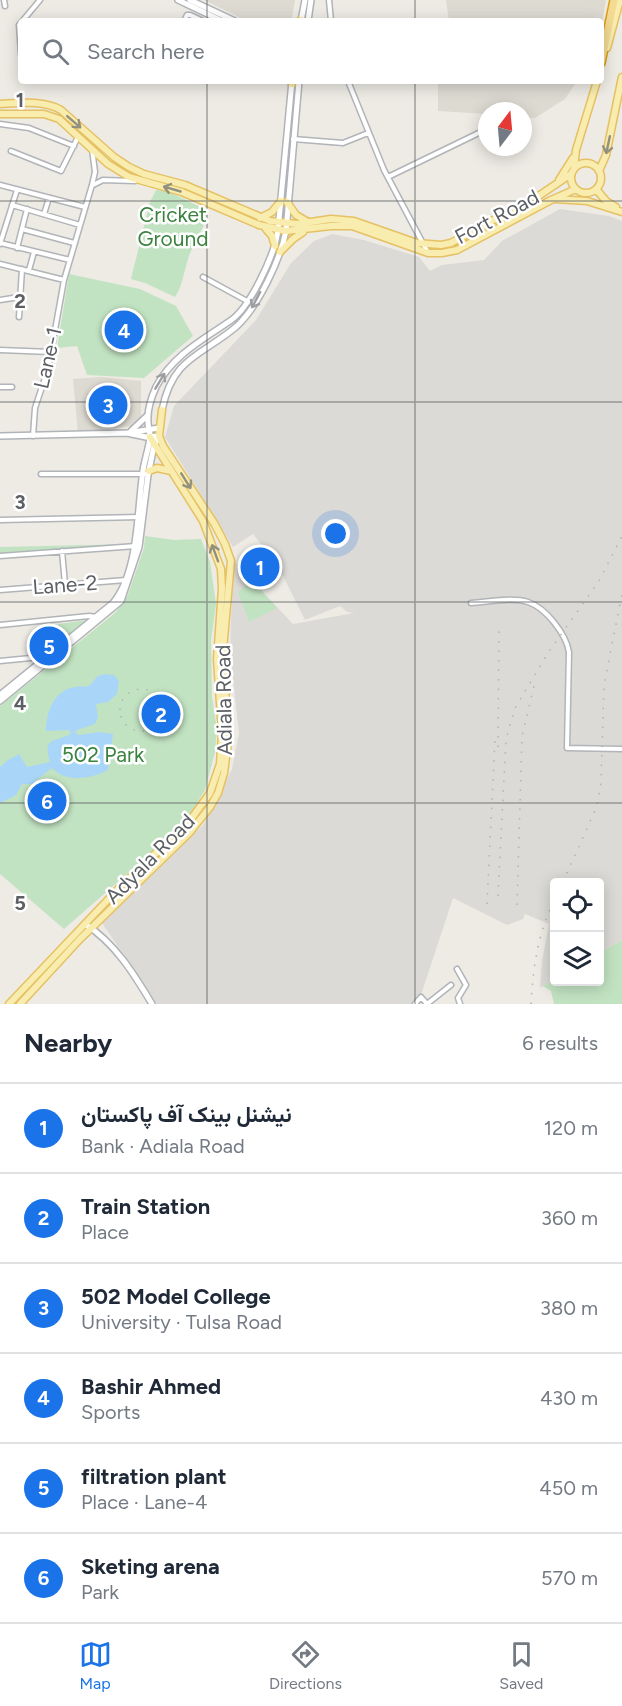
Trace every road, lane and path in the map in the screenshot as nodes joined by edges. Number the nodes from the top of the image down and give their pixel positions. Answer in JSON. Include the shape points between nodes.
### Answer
{"nodes":[{"id":1,"x":4,"y":0,"type":"edge"},
{"id":2,"x":40,"y":0,"type":"edge"},
{"id":3,"x":178,"y":0,"type":"edge"},
{"id":4,"x":190,"y":0,"type":"edge"},
{"id":5,"x":305,"y":0,"type":"edge"},
{"id":6,"x":311,"y":0,"type":"edge"},
{"id":7,"x":330,"y":0,"type":"edge"},
{"id":8,"x":614,"y":0,"type":"edge"},
{"id":9,"x":620,"y":0,"type":"edge"},
{"id":10,"x":5,"y":6,"type":"dead end"},
{"id":11,"x":25,"y":18,"type":"edge"},
{"id":12,"x":216,"y":18,"type":"edge"},
{"id":13,"x":229,"y":18,"type":"edge"},
{"id":14,"x":303,"y":18,"type":"edge"},
{"id":15,"x":304,"y":18,"type":"edge"},
{"id":16,"x":331,"y":18,"type":"edge"},
{"id":17,"x":604,"y":48,"type":"edge"},
{"id":18,"x":604,"y":58,"type":"edge"},
{"id":19,"x":622,"y":77,"type":"edge"},
{"id":20,"x":292,"y":84,"type":"edge"},
{"id":21,"x":299,"y":84,"type":"edge"},
{"id":22,"x":349,"y":84,"type":"edge"},
{"id":23,"x":596,"y":84,"type":"edge"},
{"id":24,"x":0,"y":104,"type":"edge"},
{"id":25,"x":0,"y":114,"type":"edge"},
{"id":26,"x":0,"y":124,"type":"edge"},
{"id":27,"x":368,"y":133,"type":"junction"},
{"id":28,"x":478,"y":133,"type":"edge"},
{"id":29,"x":78,"y":137,"type":"junction"},
{"id":30,"x":293,"y":139,"type":"junction"},
{"id":31,"x":74,"y":146,"type":"junction"},
{"id":32,"x":92,"y":148,"type":"junction"},
{"id":33,"x":576,"y":150,"type":"junction"},
{"id":34,"x":11,"y":152,"type":"dead end"},
{"id":35,"x":572,"y":171,"type":"junction"},
{"id":36,"x":599,"y":171,"type":"junction"},
{"id":37,"x":388,"y":177,"type":"junction"},
{"id":38,"x":142,"y":182,"type":"junction"},
{"id":39,"x":0,"y":185,"type":"edge"},
{"id":40,"x":92,"y":185,"type":"junction"},
{"id":41,"x":551,"y":188,"type":"junction"},
{"id":42,"x":17,"y":189,"type":"junction"},
{"id":43,"x":576,"y":189,"type":"junction"},
{"id":44,"x":596,"y":189,"type":"junction"},
{"id":45,"x":49,"y":198,"type":"junction"},
{"id":46,"x":552,"y":200,"type":"junction"},
{"id":47,"x":284,"y":201,"type":"junction"},
{"id":48,"x":12,"y":205,"type":"junction"},
{"id":49,"x":85,"y":207,"type":"junction"},
{"id":50,"x":27,"y":209,"type":"junction"},
{"id":51,"x":622,"y":211,"type":"edge"},
{"id":52,"x":44,"y":214,"type":"junction"},
{"id":53,"x":259,"y":221,"type":"junction"},
{"id":54,"x":282,"y":223,"type":"junction"},
{"id":55,"x":80,"y":225,"type":"junction"},
{"id":56,"x":309,"y":226,"type":"junction"},
{"id":57,"x":22,"y":229,"type":"junction"},
{"id":58,"x":282,"y":231,"type":"junction"},
{"id":59,"x":1,"y":234,"type":"edge"},
{"id":60,"x":74,"y":243,"type":"junction"},
{"id":61,"x":0,"y":244,"type":"edge"},
{"id":62,"x":424,"y":245,"type":"junction"},
{"id":63,"x":275,"y":246,"type":"junction"},
{"id":64,"x":17,"y":248,"type":"junction"},
{"id":65,"x":34,"y":252,"type":"junction"},
{"id":66,"x":280,"y":252,"type":"junction"},
{"id":67,"x":428,"y":253,"type":"junction"},
{"id":68,"x":70,"y":260,"type":"junction"},
{"id":69,"x":0,"y":264,"type":"edge"},
{"id":70,"x":22,"y":269,"type":"junction"},
{"id":71,"x":29,"y":270,"type":"junction"},
{"id":72,"x":203,"y":278,"type":"dead end"},
{"id":73,"x":64,"y":280,"type":"junction"},
{"id":74,"x":19,"y":297,"type":"junction"},
{"id":75,"x":0,"y":300,"type":"edge"},
{"id":76,"x":247,"y":301,"type":"junction"},
{"id":77,"x":19,"y":317,"type":"dead end"},
{"id":78,"x":0,"y":350,"type":"edge"},
{"id":79,"x":51,"y":352,"type":"junction"},
{"id":80,"x":0,"y":387,"type":"edge"},
{"id":81,"x":12,"y":387,"type":"dead end"},
{"id":82,"x":162,"y":410,"type":"joint"},
{"id":83,"x":148,"y":415,"type":"junction"},
{"id":84,"x":159,"y":428,"type":"junction"},
{"id":85,"x":150,"y":433,"type":"junction"},
{"id":86,"x":128,"y":434,"type":"junction"},
{"id":87,"x":0,"y":436,"type":"edge"},
{"id":88,"x":33,"y":436,"type":"junction"},
{"id":89,"x":159,"y":436,"type":"junction"},
{"id":90,"x":154,"y":446,"type":"junction"},
{"id":91,"x":171,"y":472,"type":"junction"},
{"id":92,"x":147,"y":473,"type":"junction"},
{"id":93,"x":41,"y":474,"type":"dead end"},
{"id":94,"x":141,"y":517,"type":"junction"},
{"id":95,"x":0,"y":520,"type":"edge"},
{"id":96,"x":137,"y":547,"type":"junction"},
{"id":97,"x":62,"y":551,"type":"junction"},
{"id":98,"x":0,"y":556,"type":"edge"},
{"id":99,"x":127,"y":580,"type":"junction"},
{"id":100,"x":65,"y":584,"type":"junction"},
{"id":101,"x":0,"y":590,"type":"edge"},
{"id":102,"x":471,"y":603,"type":"dead end"},
{"id":103,"x":98,"y":618,"type":"junction"},
{"id":104,"x":0,"y":625,"type":"edge"},
{"id":105,"x":0,"y":661,"type":"edge"},
{"id":106,"x":46,"y":661,"type":"junction"},
{"id":107,"x":0,"y":695,"type":"edge"},
{"id":108,"x":0,"y":701,"type":"edge"},
{"id":109,"x":622,"y":749,"type":"edge"},
{"id":110,"x":88,"y":926,"type":"junction"},
{"id":111,"x":457,"y":969,"type":"dead end"},
{"id":112,"x":451,"y":984,"type":"dead end"},
{"id":113,"x":9,"y":1004,"type":"edge"},
{"id":114,"x":20,"y":1004,"type":"edge"},
{"id":115,"x":152,"y":1004,"type":"edge"},
{"id":116,"x":415,"y":1004,"type":"edge"},
{"id":117,"x":460,"y":1004,"type":"edge"}],
"edges":[{"from":1,"to":10,"type":"street"},
{"from":2,"to":11,"type":"street"},
{"from":3,"to":12,"type":"main road"},
{"from":4,"to":13,"type":"main road"},
{"from":5,"to":14,"type":"main road"},
{"from":6,"to":15,"type":"main road"},
{"from":7,"to":16,"type":"street"},
{"from":8,"to":17,"type":"highway"},
{"from":9,"to":18,"type":"main road"},
{"from":19,"to":36,"type":"main road","one_way":true},
{"from":20,"to":47,"type":"main road"},
{"from":21,"to":30,"type":"main road"},
{"from":22,"to":27,"type":"street"},
{"from":23,"to":33,"type":"main road"},
{"from":24,"to":53,"type":"main road","one_way":true,"via":[[53,106],[129,168],[185,185]]},
{"from":25,"to":29,"type":"main road","via":[[51,115]]},
{"from":26,"to":31,"type":"street","via":[[29,128]]},
{"from":27,"to":30,"type":"street","via":[[343,143]]},
{"from":27,"to":37,"type":"street"},
{"from":28,"to":37,"type":"street"},
{"from":29,"to":31,"type":"street"},
{"from":29,"to":32,"type":"main road"},
{"from":30,"to":47,"type":"main road"},
{"from":31,"to":34,"type":"street","via":[[62,171]]},
{"from":32,"to":38,"type":"main road","via":[[118,171]]},
{"from":32,"to":40,"type":"street","name":"Lane-1"},
{"from":33,"to":35,"type":"main road"},
{"from":33,"to":41,"type":"main road"},
{"from":35,"to":36,"type":"main road","via":[[582,163],[592,164]]},
{"from":35,"to":41,"type":"main road","name":"Fort Road"},
{"from":35,"to":43,"type":"main road","via":[[571,182]]},
{"from":36,"to":44,"type":"main road","via":[[601,179]]},
{"from":37,"to":62,"type":"street"},
{"from":38,"to":40,"type":"street","via":[[103,180]]},
{"from":53,"to":38,"type":"main road","one_way":true,"via":[[182,192]]},
{"from":39,"to":42,"type":"street"},
{"from":40,"to":49,"type":"street","name":"Lane-1"},
{"from":41,"to":62,"type":"main road","name":"Fort Road","via":[[451,243]]},
{"from":42,"to":45,"type":"street"},
{"from":42,"to":48,"type":"street"},
{"from":43,"to":44,"type":"main road","via":[[588,193]]},
{"from":43,"to":46,"type":"main road","name":"Fort Road"},
{"from":44,"to":51,"type":"main road"},
{"from":45,"to":49,"type":"street"},
{"from":45,"to":52,"type":"street"},
{"from":46,"to":51,"type":"main road","via":[[587,201]]},
{"from":46,"to":67,"type":"main road","name":"Fort Road","via":[[457,250]]},
{"from":47,"to":53,"type":"main road"},
{"from":47,"to":54,"type":"main road"},
{"from":47,"to":56,"type":"main road"},
{"from":48,"to":50,"type":"street"},
{"from":48,"to":59,"type":"street"},
{"from":49,"to":55,"type":"street","name":"Lane-1"},
{"from":50,"to":52,"type":"street"},
{"from":50,"to":57,"type":"street"},
{"from":52,"to":55,"type":"street"},
{"from":53,"to":54,"type":"main road","name":"Fort Road"},
{"from":53,"to":58,"type":"main road","name":"Fort Road"},
{"from":53,"to":63,"type":"main road"},
{"from":54,"to":56,"type":"main road","name":"Fort Road"},
{"from":54,"to":58,"type":"main road"},
{"from":55,"to":60,"type":"street","name":"Lane-1"},
{"from":56,"to":58,"type":"main road","name":"Fort Road"},
{"from":56,"to":62,"type":"main road","name":"Fort Road","via":[[331,219],[354,221]]},
{"from":56,"to":66,"type":"main road"},
{"from":56,"to":67,"type":"main road","name":"Fort Road","via":[[352,226]]},
{"from":57,"to":60,"type":"street"},
{"from":57,"to":64,"type":"street"},
{"from":58,"to":63,"type":"main road"},
{"from":58,"to":66,"type":"main road"},
{"from":59,"to":61,"type":"street"},
{"from":60,"to":68,"type":"street","name":"Lane-1"},
{"from":61,"to":64,"type":"street"},
{"from":62,"to":67,"type":"street"},
{"from":63,"to":76,"type":"main road"},
{"from":64,"to":65,"type":"street"},
{"from":65,"to":68,"type":"street"},
{"from":65,"to":71,"type":"street"},
{"from":66,"to":82,"type":"main road","one_way":true,"via":[[247,316],[181,368],[172,379]]},
{"from":68,"to":73,"type":"street","name":"Lane-1"},
{"from":69,"to":70,"type":"street"},
{"from":70,"to":71,"type":"street"},
{"from":70,"to":74,"type":"street"},
{"from":71,"to":73,"type":"street"},
{"from":72,"to":76,"type":"street"},
{"from":73,"to":79,"type":"street","name":"Lane-1"},
{"from":74,"to":75,"type":"street"},
{"from":74,"to":77,"type":"street"},
{"from":83,"to":76,"type":"main road","one_way":true,"via":[[167,370],[231,320]]},
{"from":78,"to":79,"type":"street"},
{"from":79,"to":88,"type":"street","name":"Lane-1","via":[[35,408]]},
{"from":80,"to":81,"type":"street"},
{"from":82,"to":84,"type":"main road","name":"Adiala Road"},
{"from":83,"to":85,"type":"main road"},
{"from":83,"to":86,"type":"main road"},
{"from":84,"to":85,"type":"main road"},
{"from":84,"to":89,"type":"main road","name":"Adiala Road"},
{"from":85,"to":86,"type":"main road"},
{"from":85,"to":89,"type":"main road"},
{"from":85,"to":90,"type":"main road"},
{"from":85,"to":92,"type":"main road"},
{"from":86,"to":88,"type":"main road"},
{"from":87,"to":88,"type":"main road"},
{"from":89,"to":90,"type":"main road"},
{"from":89,"to":110,"type":"main road","name":"Adiala Road","one_way":true,"via":[[214,523],[231,561],[222,660],[228,742],[224,773],[210,807],[190,832]]},
{"from":90,"to":91,"type":"main road"},
{"from":90,"to":92,"type":"main road"},
{"from":91,"to":92,"type":"main road","via":[[157,468]]},
{"from":110,"to":91,"type":"main road","name":"Adyala Road","one_way":true,"via":[[145,862],[189,822],[210,793],[221,751],[217,659],[221,569],[203,522]]},
{"from":92,"to":93,"type":"street"},
{"from":92,"to":94,"type":"main road"},
{"from":94,"to":95,"type":"street"},
{"from":94,"to":96,"type":"main road"},
{"from":96,"to":97,"type":"street"},
{"from":96,"to":99,"type":"main road"},
{"from":97,"to":98,"type":"street"},
{"from":97,"to":100,"type":"street"},
{"from":99,"to":100,"type":"street","name":"Lane-2"},
{"from":99,"to":103,"type":"main road","via":[[115,601]]},
{"from":100,"to":101,"type":"street","name":"Lane-2"},
{"from":102,"to":109,"type":"street","via":[[529,602],[552,618],[569,652],[567,748]]},
{"from":103,"to":104,"type":"street"},
{"from":103,"to":106,"type":"main road"},
{"from":105,"to":106,"type":"street","via":[[41,657]]},
{"from":106,"to":107,"type":"main road"},
{"from":106,"to":108,"type":"main road"},
{"from":110,"to":113,"type":"main road","name":"Adyala Road"},
{"from":110,"to":114,"type":"main road","name":"Adiala Road"},
{"from":110,"to":115,"type":"main road","via":[[126,963]]},
{"from":111,"to":117,"type":"street","via":[[466,985],[458,998]]},
{"from":112,"to":116,"type":"street","via":[[427,1004],[421,997]]}]}
